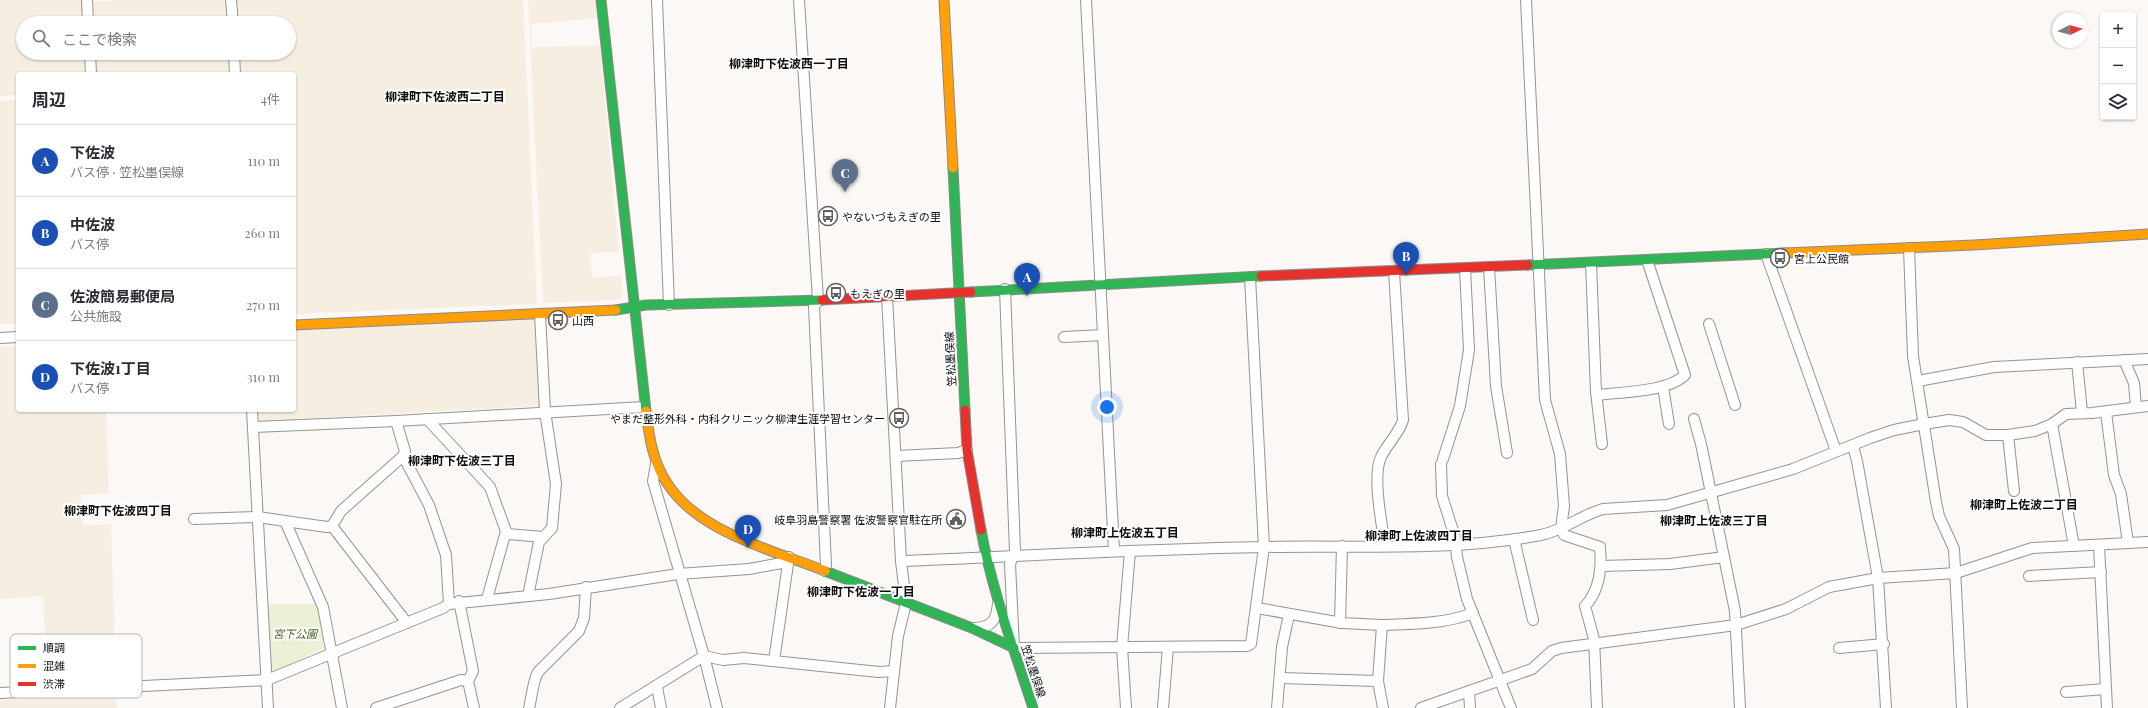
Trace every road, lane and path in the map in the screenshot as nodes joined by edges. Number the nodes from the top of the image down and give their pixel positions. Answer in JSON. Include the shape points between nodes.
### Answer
{"nodes":[{"id":1,"x":87,"y":0,"type":"edge"},
{"id":2,"x":232,"y":0,"type":"edge"},
{"id":3,"x":602,"y":0,"type":"edge"},
{"id":4,"x":657,"y":0,"type":"edge"},
{"id":5,"x":799,"y":0,"type":"edge"},
{"id":6,"x":944,"y":0,"type":"edge"},
{"id":7,"x":1086,"y":0,"type":"edge"},
{"id":8,"x":1526,"y":0,"type":"edge"},
{"id":9,"x":88,"y":16,"type":"edge"},
{"id":10,"x":233,"y":16,"type":"edge"},
{"id":11,"x":90,"y":60,"type":"edge"},
{"id":12,"x":234,"y":60,"type":"edge"},
{"id":13,"x":91,"y":72,"type":"edge"},
{"id":14,"x":235,"y":72,"type":"edge"},
{"id":15,"x":2148,"y":234,"type":"edge"},
{"id":16,"x":1909,"y":248,"type":"junction"},
{"id":17,"x":1766,"y":254,"type":"junction"},
{"id":18,"x":1647,"y":260,"type":"junction"},
{"id":19,"x":1591,"y":263,"type":"junction"},
{"id":20,"x":1538,"y":266,"type":"junction"},
{"id":21,"x":1489,"y":267,"type":"junction"},
{"id":22,"x":1465,"y":268,"type":"junction"},
{"id":23,"x":1394,"y":271,"type":"junction"},
{"id":24,"x":1250,"y":278,"type":"junction"},
{"id":25,"x":1101,"y":285,"type":"junction"},
{"id":26,"x":1005,"y":289,"type":"junction"},
{"id":27,"x":958,"y":292,"type":"junction"},
{"id":28,"x":887,"y":296,"type":"junction"},
{"id":29,"x":818,"y":300,"type":"junction"},
{"id":30,"x":669,"y":305,"type":"junction"},
{"id":31,"x":634,"y":307,"type":"junction"},
{"id":32,"x":540,"y":314,"type":"junction"},
{"id":33,"x":1709,"y":324,"type":"dead end"},
{"id":34,"x":296,"y":325,"type":"edge"},
{"id":35,"x":1104,"y":335,"type":"junction"},
{"id":36,"x":16,"y":337,"type":"edge"},
{"id":37,"x":1064,"y":337,"type":"dead end"},
{"id":38,"x":0,"y":338,"type":"edge"},
{"id":39,"x":2148,"y":359,"type":"edge"},
{"id":40,"x":2124,"y":360,"type":"junction"},
{"id":41,"x":2077,"y":362,"type":"junction"},
{"id":42,"x":1918,"y":381,"type":"junction"},
{"id":43,"x":1663,"y":387,"type":"junction"},
{"id":44,"x":1597,"y":395,"type":"junction"},
{"id":45,"x":1735,"y":405,"type":"dead end"},
{"id":46,"x":644,"y":406,"type":"junction"},
{"id":47,"x":2148,"y":406,"type":"edge"},
{"id":48,"x":2136,"y":407,"type":"junction"},
{"id":49,"x":545,"y":411,"type":"junction"},
{"id":50,"x":252,"y":412,"type":"edge"},
{"id":51,"x":2082,"y":412,"type":"junction"},
{"id":52,"x":2106,"y":412,"type":"junction"},
{"id":53,"x":1694,"y":418,"type":"dead end"},
{"id":54,"x":427,"y":419,"type":"junction"},
{"id":55,"x":396,"y":421,"type":"junction"},
{"id":56,"x":1669,"y":424,"type":"dead end"},
{"id":57,"x":1924,"y":424,"type":"junction"},
{"id":58,"x":2052,"y":424,"type":"junction"},
{"id":59,"x":252,"y":427,"type":"junction"},
{"id":60,"x":2008,"y":435,"type":"junction"},
{"id":61,"x":1602,"y":444,"type":"dead end"},
{"id":62,"x":1853,"y":446,"type":"junction"},
{"id":63,"x":967,"y":450,"type":"junction"},
{"id":64,"x":1836,"y":451,"type":"junction"},
{"id":65,"x":1507,"y":453,"type":"dead end"},
{"id":66,"x":403,"y":456,"type":"junction"},
{"id":67,"x":896,"y":456,"type":"junction"},
{"id":68,"x":656,"y":464,"type":"junction"},
{"id":69,"x":2014,"y":491,"type":"dead end"},
{"id":70,"x":1711,"y":492,"type":"junction"},
{"id":71,"x":258,"y":517,"type":"junction"},
{"id":72,"x":194,"y":519,"type":"dead end"},
{"id":73,"x":285,"y":521,"type":"junction"},
{"id":74,"x":332,"y":526,"type":"junction"},
{"id":75,"x":1561,"y":528,"type":"junction"},
{"id":76,"x":506,"y":531,"type":"junction"},
{"id":77,"x":543,"y":537,"type":"junction"},
{"id":78,"x":1514,"y":539,"type":"junction"},
{"id":79,"x":2128,"y":543,"type":"junction"},
{"id":80,"x":2148,"y":543,"type":"edge"},
{"id":81,"x":1456,"y":545,"type":"junction"},
{"id":82,"x":2099,"y":545,"type":"junction"},
{"id":83,"x":1342,"y":546,"type":"junction"},
{"id":84,"x":1385,"y":546,"type":"junction"},
{"id":85,"x":2074,"y":546,"type":"junction"},
{"id":86,"x":1264,"y":547,"type":"junction"},
{"id":87,"x":1114,"y":551,"type":"junction"},
{"id":88,"x":1130,"y":551,"type":"junction"},
{"id":89,"x":1013,"y":557,"type":"junction"},
{"id":90,"x":1724,"y":557,"type":"junction"},
{"id":91,"x":986,"y":558,"type":"junction"},
{"id":92,"x":788,"y":559,"type":"junction"},
{"id":93,"x":902,"y":561,"type":"junction"},
{"id":94,"x":1602,"y":566,"type":"junction"},
{"id":95,"x":825,"y":571,"type":"junction"},
{"id":96,"x":2101,"y":572,"type":"junction"},
{"id":97,"x":678,"y":574,"type":"junction"},
{"id":98,"x":1956,"y":574,"type":"junction"},
{"id":99,"x":2029,"y":576,"type":"dead end"},
{"id":100,"x":1878,"y":578,"type":"junction"},
{"id":101,"x":586,"y":588,"type":"junction"},
{"id":102,"x":528,"y":596,"type":"junction"},
{"id":103,"x":487,"y":599,"type":"junction"},
{"id":104,"x":454,"y":602,"type":"junction"},
{"id":105,"x":998,"y":602,"type":"junction"},
{"id":106,"x":906,"y":603,"type":"junction"},
{"id":107,"x":1257,"y":608,"type":"junction"},
{"id":108,"x":1473,"y":613,"type":"junction"},
{"id":109,"x":1289,"y":615,"type":"junction"},
{"id":110,"x":1533,"y":620,"type":"dead end"},
{"id":111,"x":406,"y":623,"type":"junction"},
{"id":112,"x":1340,"y":623,"type":"junction"},
{"id":113,"x":1382,"y":625,"type":"junction"},
{"id":114,"x":1736,"y":625,"type":"junction"},
{"id":115,"x":972,"y":628,"type":"junction"},
{"id":116,"x":1594,"y":644,"type":"junction"},
{"id":117,"x":1884,"y":644,"type":"junction"},
{"id":118,"x":1122,"y":647,"type":"junction"},
{"id":119,"x":1168,"y":647,"type":"junction"},
{"id":120,"x":1014,"y":648,"type":"junction"},
{"id":121,"x":1839,"y":648,"type":"dead end"},
{"id":122,"x":330,"y":652,"type":"junction"},
{"id":123,"x":704,"y":656,"type":"junction"},
{"id":124,"x":774,"y":661,"type":"junction"},
{"id":125,"x":894,"y":670,"type":"junction"},
{"id":126,"x":1281,"y":678,"type":"junction"},
{"id":127,"x":267,"y":680,"type":"junction"},
{"id":128,"x":1500,"y":680,"type":"junction"},
{"id":129,"x":468,"y":681,"type":"junction"},
{"id":130,"x":1378,"y":681,"type":"junction"},
{"id":131,"x":142,"y":686,"type":"edge"},
{"id":132,"x":657,"y":686,"type":"junction"},
{"id":133,"x":2106,"y":689,"type":"junction"},
{"id":134,"x":1469,"y":691,"type":"junction"},
{"id":135,"x":2066,"y":692,"type":"dead end"},
{"id":136,"x":0,"y":693,"type":"edge"},
{"id":137,"x":10,"y":693,"type":"edge"},
{"id":138,"x":268,"y":708,"type":"edge"},
{"id":139,"x":342,"y":708,"type":"edge"},
{"id":140,"x":376,"y":708,"type":"edge"},
{"id":141,"x":474,"y":708,"type":"edge"},
{"id":142,"x":529,"y":708,"type":"edge"},
{"id":143,"x":620,"y":708,"type":"edge"},
{"id":144,"x":661,"y":708,"type":"edge"},
{"id":145,"x":717,"y":708,"type":"edge"},
{"id":146,"x":890,"y":708,"type":"edge"},
{"id":147,"x":1033,"y":708,"type":"edge"},
{"id":148,"x":1126,"y":708,"type":"edge"},
{"id":149,"x":1163,"y":708,"type":"edge"},
{"id":150,"x":1277,"y":708,"type":"edge"},
{"id":151,"x":1383,"y":708,"type":"edge"},
{"id":152,"x":1421,"y":708,"type":"edge"},
{"id":153,"x":1470,"y":708,"type":"edge"},
{"id":154,"x":1511,"y":708,"type":"edge"},
{"id":155,"x":1597,"y":708,"type":"edge"},
{"id":156,"x":1740,"y":708,"type":"edge"},
{"id":157,"x":1886,"y":708,"type":"edge"},
{"id":158,"x":1962,"y":708,"type":"edge"},
{"id":159,"x":2107,"y":708,"type":"edge"}],
"edges":[{"from":1,"to":9,"type":"street"},
{"from":2,"to":10,"type":"street"},
{"from":3,"to":31,"type":"street"},
{"from":4,"to":30,"type":"street"},
{"from":5,"to":29,"type":"street"},
{"from":6,"to":27,"type":"street","name":"笠松墨俣線"},
{"from":7,"to":25,"type":"street"},
{"from":8,"to":20,"type":"street"},
{"from":11,"to":13,"type":"street"},
{"from":12,"to":14,"type":"street"},
{"from":15,"to":16,"type":"street"},
{"from":16,"to":17,"type":"street"},
{"from":16,"to":42,"type":"street","via":[[1913,356]]},
{"from":17,"to":18,"type":"street"},
{"from":17,"to":64,"type":"street"},
{"from":18,"to":19,"type":"street"},
{"from":18,"to":43,"type":"street","via":[[1685,375]]},
{"from":19,"to":20,"type":"street"},
{"from":19,"to":44,"type":"street"},
{"from":20,"to":21,"type":"street"},
{"from":20,"to":75,"type":"street","via":[[1545,400],[1560,454],[1563,478],[1564,506]]},
{"from":21,"to":22,"type":"street"},
{"from":21,"to":65,"type":"street","via":[[1496,386]]},
{"from":22,"to":23,"type":"street"},
{"from":22,"to":81,"type":"street","via":[[1469,350],[1460,406],[1442,462],[1442,496]]},
{"from":23,"to":24,"type":"street"},
{"from":23,"to":84,"type":"street","via":[[1403,420],[1401,428],[1378,464],[1379,504]]},
{"from":24,"to":25,"type":"street"},
{"from":24,"to":86,"type":"street"},
{"from":25,"to":26,"type":"street"},
{"from":25,"to":35,"type":"street"},
{"from":26,"to":27,"type":"street"},
{"from":26,"to":89,"type":"street","via":[[1015,551]]},
{"from":27,"to":28,"type":"street"},
{"from":27,"to":63,"type":"street","name":"笠松墨俣線"},
{"from":28,"to":29,"type":"street"},
{"from":28,"to":67,"type":"street"},
{"from":29,"to":30,"type":"street"},
{"from":29,"to":95,"type":"street","via":[[814,307]]},
{"from":30,"to":31,"type":"street"},
{"from":31,"to":32,"type":"street"},
{"from":31,"to":46,"type":"street"},
{"from":32,"to":34,"type":"street"},
{"from":32,"to":49,"type":"street"},
{"from":33,"to":45,"type":"street"},
{"from":35,"to":37,"type":"street"},
{"from":35,"to":87,"type":"street"},
{"from":36,"to":38,"type":"street"},
{"from":39,"to":40,"type":"street"},
{"from":40,"to":41,"type":"street"},
{"from":40,"to":48,"type":"street","via":[[2134,383]]},
{"from":41,"to":42,"type":"street","via":[[1994,367]]},
{"from":41,"to":51,"type":"street"},
{"from":42,"to":57,"type":"street"},
{"from":43,"to":44,"type":"street"},
{"from":43,"to":56,"type":"street"},
{"from":44,"to":61,"type":"street"},
{"from":46,"to":49,"type":"street"},
{"from":46,"to":68,"type":"street"},
{"from":47,"to":48,"type":"street"},
{"from":48,"to":52,"type":"street"},
{"from":49,"to":54,"type":"street"},
{"from":49,"to":77,"type":"street","via":[[556,484],[552,528]]},
{"from":50,"to":59,"type":"street"},
{"from":51,"to":52,"type":"street"},
{"from":51,"to":58,"type":"street","via":[[2066,414]]},
{"from":52,"to":79,"type":"street","via":[[2114,475],[2121,494]]},
{"from":53,"to":70,"type":"street"},
{"from":54,"to":55,"type":"street"},
{"from":54,"to":76,"type":"street","via":[[490,487]]},
{"from":55,"to":59,"type":"street"},
{"from":55,"to":66,"type":"street","via":[[405,451]]},
{"from":57,"to":60,"type":"street","via":[[1949,420],[1963,422],[1986,435]]},
{"from":57,"to":62,"type":"street","via":[[1894,430]]},
{"from":57,"to":98,"type":"street","via":[[1936,502],[1939,516],[1954,549]]},
{"from":58,"to":60,"type":"street","via":[[2035,431]]},
{"from":58,"to":85,"type":"street"},
{"from":59,"to":71,"type":"street"},
{"from":60,"to":69,"type":"street"},
{"from":62,"to":64,"type":"street"},
{"from":62,"to":100,"type":"street"},
{"from":63,"to":67,"type":"street","via":[[958,453]]},
{"from":63,"to":91,"type":"street","name":"笠松墨俣線"},
{"from":64,"to":70,"type":"street","via":[[1793,469]]},
{"from":66,"to":74,"type":"street","via":[[341,511]]},
{"from":66,"to":104,"type":"street","via":[[429,505],[446,555]]},
{"from":67,"to":93,"type":"street"},
{"from":68,"to":92,"type":"street","via":[[670,490],[696,515],[729,533]]},
{"from":68,"to":97,"type":"street","via":[[652,481]]},
{"from":70,"to":75,"type":"street","via":[[1667,505],[1603,509]]},
{"from":70,"to":90,"type":"street"},
{"from":71,"to":72,"type":"street"},
{"from":71,"to":73,"type":"street"},
{"from":71,"to":127,"type":"street"},
{"from":73,"to":74,"type":"street","via":[[326,528]]},
{"from":73,"to":122,"type":"street","via":[[323,607]]},
{"from":74,"to":111,"type":"street"},
{"from":75,"to":78,"type":"street","via":[[1543,535]]},
{"from":75,"to":94,"type":"street","via":[[1564,535],[1600,547]]},
{"from":76,"to":77,"type":"street","via":[[507,534]]},
{"from":76,"to":103,"type":"street"},
{"from":77,"to":102,"type":"street","via":[[539,542]]},
{"from":78,"to":81,"type":"street"},
{"from":78,"to":110,"type":"street"},
{"from":79,"to":80,"type":"street"},
{"from":79,"to":82,"type":"street"},
{"from":81,"to":84,"type":"street"},
{"from":81,"to":108,"type":"street","via":[[1458,564]]},
{"from":82,"to":85,"type":"street"},
{"from":82,"to":96,"type":"street"},
{"from":83,"to":84,"type":"street"},
{"from":83,"to":86,"type":"street"},
{"from":83,"to":112,"type":"street"},
{"from":85,"to":98,"type":"street","via":[[2032,548]]},
{"from":86,"to":88,"type":"street"},
{"from":86,"to":107,"type":"street"},
{"from":87,"to":88,"type":"street"},
{"from":87,"to":89,"type":"street"},
{"from":88,"to":118,"type":"street"},
{"from":89,"to":91,"type":"street"},
{"from":89,"to":120,"type":"street","via":[[1010,564]]},
{"from":90,"to":94,"type":"street","via":[[1670,564]]},
{"from":90,"to":114,"type":"street"},
{"from":91,"to":93,"type":"street"},
{"from":91,"to":105,"type":"street","name":"笠松墨俣線"},
{"from":92,"to":95,"type":"street"},
{"from":92,"to":97,"type":"street","via":[[741,569]]},
{"from":92,"to":124,"type":"street"},
{"from":93,"to":106,"type":"street"},
{"from":94,"to":116,"type":"street","via":[[1594,596],[1585,606]]},
{"from":95,"to":106,"type":"street"},
{"from":96,"to":99,"type":"street"},
{"from":96,"to":133,"type":"street"},
{"from":97,"to":101,"type":"street"},
{"from":97,"to":123,"type":"street"},
{"from":98,"to":100,"type":"street"},
{"from":98,"to":158,"type":"street"},
{"from":100,"to":114,"type":"street","via":[[1829,587],[1786,609]]},
{"from":100,"to":117,"type":"street"},
{"from":101,"to":102,"type":"street"},
{"from":101,"to":142,"type":"street","via":[[584,618],[579,631],[534,678]]},
{"from":102,"to":103,"type":"street"},
{"from":103,"to":104,"type":"street"},
{"from":104,"to":111,"type":"street"},
{"from":104,"to":129,"type":"street","via":[[473,671]]},
{"from":105,"to":115,"type":"street","via":[[997,616],[991,624],[985,628]]},
{"from":105,"to":120,"type":"street","name":"笠松墨俣線"},
{"from":106,"to":115,"type":"street"},
{"from":106,"to":125,"type":"street","via":[[898,636]]},
{"from":107,"to":109,"type":"street"},
{"from":107,"to":119,"type":"street","via":[[1251,644],[1247,646]]},
{"from":108,"to":113,"type":"street","via":[[1462,618],[1419,624]]},
{"from":108,"to":128,"type":"street"},
{"from":109,"to":112,"type":"street"},
{"from":109,"to":126,"type":"street","via":[[1282,647]]},
{"from":111,"to":122,"type":"street"},
{"from":112,"to":113,"type":"street"},
{"from":113,"to":130,"type":"street"},
{"from":114,"to":116,"type":"street"},
{"from":114,"to":156,"type":"street"},
{"from":115,"to":120,"type":"street"},
{"from":116,"to":128,"type":"street","via":[[1552,651],[1532,668]]},
{"from":116,"to":155,"type":"street"},
{"from":117,"to":121,"type":"street"},
{"from":117,"to":157,"type":"street"},
{"from":118,"to":119,"type":"street"},
{"from":118,"to":120,"type":"street"},
{"from":118,"to":148,"type":"street"},
{"from":119,"to":149,"type":"street"},
{"from":120,"to":147,"type":"street","name":"笠松墨俣線"},
{"from":122,"to":127,"type":"street"},
{"from":122,"to":139,"type":"street"},
{"from":123,"to":124,"type":"street","via":[[723,660],[744,658]]},
{"from":123,"to":132,"type":"street"},
{"from":123,"to":145,"type":"street"},
{"from":124,"to":125,"type":"street","via":[[879,672]]},
{"from":125,"to":146,"type":"street"},
{"from":126,"to":130,"type":"street"},
{"from":126,"to":150,"type":"street"},
{"from":127,"to":131,"type":"street"},
{"from":127,"to":138,"type":"street"},
{"from":128,"to":134,"type":"street"},
{"from":128,"to":154,"type":"street"},
{"from":129,"to":140,"type":"street","via":[[461,680]]},
{"from":129,"to":141,"type":"street"},
{"from":130,"to":151,"type":"street"},
{"from":132,"to":143,"type":"street"},
{"from":132,"to":144,"type":"street"},
{"from":133,"to":135,"type":"street"},
{"from":133,"to":159,"type":"street"},
{"from":134,"to":152,"type":"street"},
{"from":134,"to":153,"type":"street"},
{"from":136,"to":137,"type":"street"}]}
